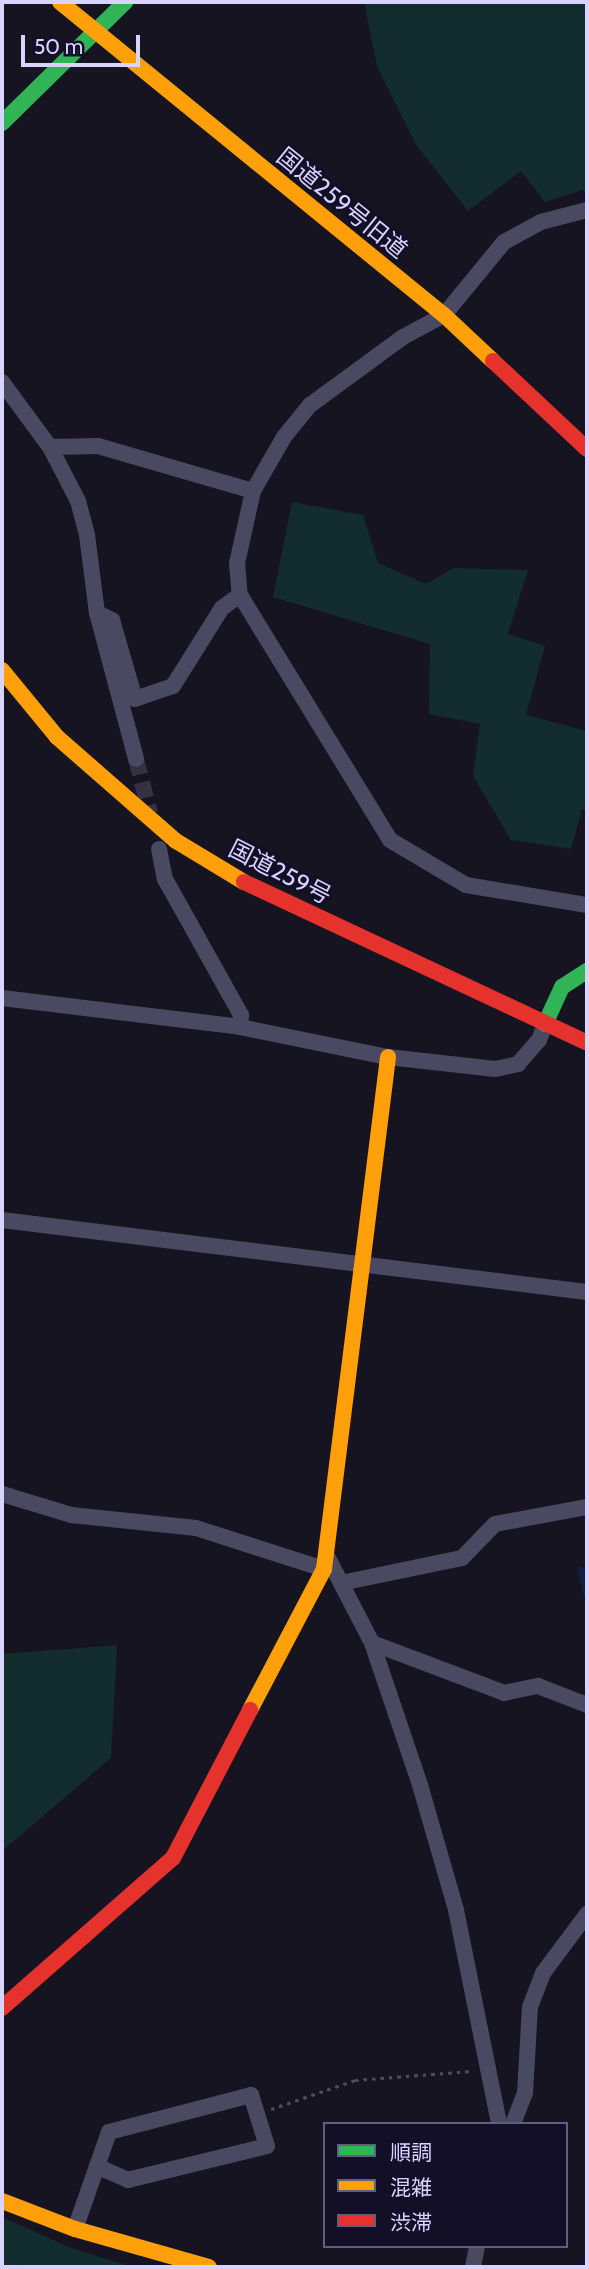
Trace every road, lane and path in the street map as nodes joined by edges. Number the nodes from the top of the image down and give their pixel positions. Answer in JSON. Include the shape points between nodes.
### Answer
{"nodes":[{"id":1,"x":60,"y":2,"type":"edge"},
{"id":2,"x":125,"y":2,"type":"edge"},
{"id":3,"x":96,"y":31,"type":"junction"},
{"id":4,"x":2,"y":123,"type":"edge"},
{"id":5,"x":587,"y":210,"type":"edge"},
{"id":6,"x":444,"y":315,"type":"junction"},
{"id":7,"x":2,"y":382,"type":"edge"},
{"id":8,"x":50,"y":447,"type":"junction"},
{"id":9,"x":587,"y":449,"type":"edge"},
{"id":10,"x":253,"y":491,"type":"junction"},
{"id":11,"x":240,"y":595,"type":"junction"},
{"id":12,"x":97,"y":613,"type":"junction"},
{"id":13,"x":2,"y":670,"type":"edge"},
{"id":14,"x":136,"y":759,"type":"tunnel mouth"},
{"id":15,"x":159,"y":849,"type":"dead end"},
{"id":16,"x":587,"y":905,"type":"edge"},
{"id":17,"x":587,"y":971,"type":"edge"},
{"id":18,"x":2,"y":998,"type":"edge"},
{"id":19,"x":545,"y":1024,"type":"junction"},
{"id":20,"x":240,"y":1027,"type":"junction"},
{"id":21,"x":587,"y":1043,"type":"edge"},
{"id":22,"x":388,"y":1057,"type":"junction"},
{"id":23,"x":2,"y":1220,"type":"edge"},
{"id":24,"x":360,"y":1264,"type":"junction"},
{"id":25,"x":587,"y":1292,"type":"edge"},
{"id":26,"x":2,"y":1494,"type":"edge"},
{"id":27,"x":587,"y":1507,"type":"edge"},
{"id":28,"x":326,"y":1563,"type":"junction"},
{"id":29,"x":341,"y":1583,"type":"junction"},
{"id":30,"x":372,"y":1643,"type":"junction"},
{"id":31,"x":587,"y":1705,"type":"edge"},
{"id":32,"x":587,"y":1914,"type":"edge"},
{"id":33,"x":2,"y":2008,"type":"edge"},
{"id":34,"x":486,"y":2069,"type":"junction"},
{"id":35,"x":257,"y":2114,"type":"junction"},
{"id":36,"x":499,"y":2122,"type":"edge"},
{"id":37,"x":514,"y":2122,"type":"edge"},
{"id":38,"x":97,"y":2166,"type":"junction"},
{"id":39,"x":2,"y":2201,"type":"edge"},
{"id":40,"x":75,"y":2229,"type":"junction"},
{"id":41,"x":477,"y":2248,"type":"edge"},
{"id":42,"x":209,"y":2267,"type":"edge"},
{"id":43,"x":473,"y":2267,"type":"edge"}],
"edges":[{"from":1,"to":3,"type":"main road","name":"国道259号旧道"},
{"from":2,"to":3,"type":"main road"},
{"from":3,"to":4,"type":"main road"},
{"from":3,"to":6,"type":"main road","name":"国道259号旧道"},
{"from":5,"to":6,"type":"street","via":[[541,222],[504,242]]},
{"from":6,"to":9,"type":"main road","name":"国道259号旧道"},
{"from":6,"to":10,"type":"street","via":[[404,337],[310,405],[284,437]]},
{"from":7,"to":8,"type":"street"},
{"from":8,"to":10,"type":"street","via":[[98,446]]},
{"from":8,"to":12,"type":"street","via":[[78,501],[88,535]]},
{"from":10,"to":11,"type":"street","via":[[237,563]]},
{"from":11,"to":12,"type":"street","via":[[222,608],[173,686],[135,699],[112,620]]},
{"from":11,"to":16,"type":"street","via":[[390,840],[466,885]]},
{"from":12,"to":14,"type":"street"},
{"from":13,"to":19,"type":"main road","name":"国道259号","via":[[57,737],[176,841],[233,877]]},
{"from":15,"to":20,"type":"street","via":[[170,890],[241,1015]]},
{"from":17,"to":19,"type":"main road","via":[[562,987]]},
{"from":18,"to":20,"type":"street"},
{"from":19,"to":21,"type":"main road","name":"国道259号"},
{"from":19,"to":22,"type":"street","via":[[539,1040],[518,1064],[495,1069]]},
{"from":20,"to":22,"type":"street"},
{"from":22,"to":24,"type":"main road"},
{"from":23,"to":24,"type":"street"},
{"from":24,"to":25,"type":"street"},
{"from":24,"to":28,"type":"main road"},
{"from":26,"to":28,"type":"street","via":[[71,1515],[196,1528]]},
{"from":27,"to":29,"type":"street","via":[[495,1524],[462,1558]]},
{"from":28,"to":29,"type":"street"},
{"from":28,"to":33,"type":"main road","via":[[173,1858]]},
{"from":29,"to":30,"type":"street"},
{"from":30,"to":31,"type":"street","via":[[504,1693],[538,1686]]},
{"from":30,"to":34,"type":"street","via":[[456,1910]]},
{"from":32,"to":37,"type":"street","via":[[543,1973],[530,2007],[525,2092]]},
{"from":34,"to":35,"type":"path","via":[[355,2080]]},
{"from":34,"to":36,"type":"street"},
{"from":35,"to":38,"type":"street","via":[[251,2095],[109,2132]]},
{"from":35,"to":38,"type":"street","via":[[267,2146],[128,2180]]},
{"from":38,"to":40,"type":"street"},
{"from":39,"to":40,"type":"main road"},
{"from":40,"to":42,"type":"main road"},
{"from":41,"to":43,"type":"street"}]}
